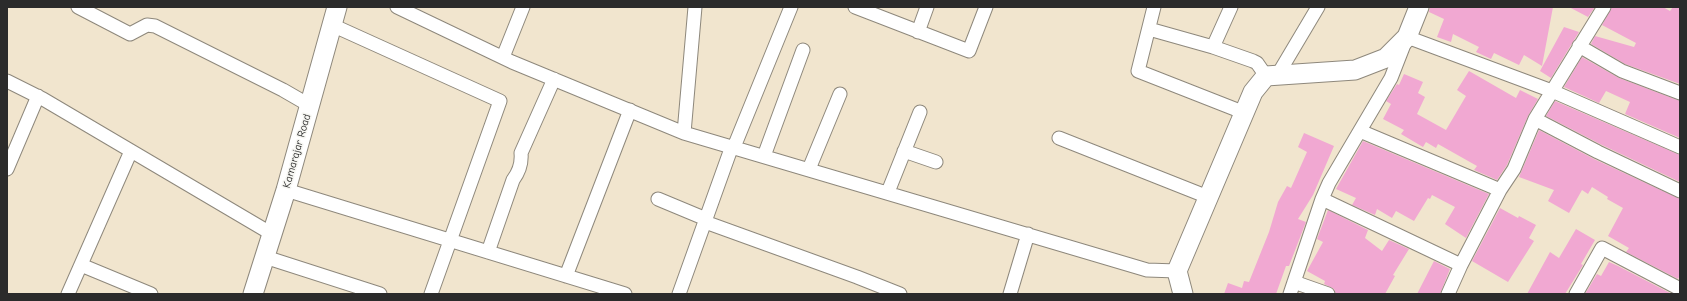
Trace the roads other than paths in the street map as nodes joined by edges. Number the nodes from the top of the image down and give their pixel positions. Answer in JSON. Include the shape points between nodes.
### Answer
{"nodes":[{"id":1,"x":78,"y":7,"type":"edge"},
{"id":2,"x":337,"y":7,"type":"edge"},
{"id":3,"x":397,"y":7,"type":"edge"},
{"id":4,"x":523,"y":7,"type":"edge"},
{"id":5,"x":695,"y":7,"type":"edge"},
{"id":6,"x":791,"y":7,"type":"edge"},
{"id":7,"x":927,"y":7,"type":"edge"},
{"id":8,"x":986,"y":7,"type":"edge"},
{"id":9,"x":1154,"y":7,"type":"edge"},
{"id":10,"x":1231,"y":7,"type":"edge"},
{"id":11,"x":1318,"y":7,"type":"edge"},
{"id":12,"x":1419,"y":7,"type":"edge"},
{"id":13,"x":1604,"y":7,"type":"edge"},
{"id":14,"x":858,"y":8,"type":"edge"},
{"id":15,"x":332,"y":25,"type":"junction"},
{"id":16,"x":1149,"y":29,"type":"junction"},
{"id":17,"x":918,"y":32,"type":"junction"},
{"id":18,"x":1407,"y":37,"type":"junction"},
{"id":19,"x":1579,"y":46,"type":"junction"},
{"id":20,"x":1213,"y":47,"type":"junction"},
{"id":21,"x":803,"y":50,"type":"dead end"},
{"id":22,"x":502,"y":57,"type":"junction"},
{"id":23,"x":1272,"y":76,"type":"junction"},
{"id":24,"x":554,"y":79,"type":"junction"},
{"id":25,"x":7,"y":81,"type":"edge"},
{"id":26,"x":1552,"y":91,"type":"junction"},
{"id":27,"x":840,"y":94,"type":"dead end"},
{"id":28,"x":1680,"y":94,"type":"edge"},
{"id":29,"x":38,"y":96,"type":"junction"},
{"id":30,"x":309,"y":105,"type":"junction"},
{"id":31,"x":630,"y":110,"type":"junction"},
{"id":32,"x":920,"y":112,"type":"dead end"},
{"id":33,"x":1245,"y":112,"type":"junction"},
{"id":34,"x":1534,"y":119,"type":"junction"},
{"id":35,"x":1360,"y":131,"type":"junction"},
{"id":36,"x":684,"y":132,"type":"junction"},
{"id":37,"x":1059,"y":138,"type":"dead end"},
{"id":38,"x":733,"y":147,"type":"junction"},
{"id":39,"x":1680,"y":147,"type":"edge"},
{"id":40,"x":131,"y":151,"type":"junction"},
{"id":41,"x":904,"y":151,"type":"junction"},
{"id":42,"x":764,"y":156,"type":"junction"},
{"id":43,"x":936,"y":162,"type":"dead end"},
{"id":44,"x":7,"y":169,"type":"edge"},
{"id":45,"x":809,"y":169,"type":"junction"},
{"id":46,"x":286,"y":190,"type":"junction"},
{"id":47,"x":1500,"y":190,"type":"junction"},
{"id":48,"x":1680,"y":191,"type":"edge"},
{"id":49,"x":888,"y":192,"type":"junction"},
{"id":50,"x":1208,"y":198,"type":"junction"},
{"id":51,"x":1322,"y":199,"type":"junction"},
{"id":52,"x":658,"y":200,"type":"dead end"},
{"id":53,"x":705,"y":220,"type":"junction"},
{"id":54,"x":272,"y":234,"type":"junction"},
{"id":55,"x":1028,"y":234,"type":"junction"},
{"id":56,"x":451,"y":241,"type":"junction"},
{"id":57,"x":488,"y":252,"type":"junction"},
{"id":58,"x":265,"y":257,"type":"junction"},
{"id":59,"x":81,"y":265,"type":"junction"},
{"id":60,"x":1461,"y":265,"type":"junction"},
{"id":61,"x":1177,"y":271,"type":"junction"},
{"id":62,"x":566,"y":276,"type":"junction"},
{"id":63,"x":1292,"y":288,"type":"edge"},
{"id":64,"x":1680,"y":289,"type":"edge"},
{"id":65,"x":878,"y":290,"type":"edge"},
{"id":66,"x":68,"y":294,"type":"edge"},
{"id":67,"x":151,"y":294,"type":"edge"},
{"id":68,"x":253,"y":294,"type":"edge"},
{"id":69,"x":380,"y":294,"type":"edge"},
{"id":70,"x":430,"y":294,"type":"edge"},
{"id":71,"x":625,"y":294,"type":"edge"},
{"id":72,"x":679,"y":294,"type":"edge"},
{"id":73,"x":900,"y":294,"type":"edge"},
{"id":74,"x":1010,"y":294,"type":"edge"},
{"id":75,"x":1183,"y":294,"type":"edge"},
{"id":76,"x":1328,"y":294,"type":"edge"},
{"id":77,"x":1448,"y":294,"type":"edge"},
{"id":78,"x":1576,"y":294,"type":"edge"}],
"edges":[{"from":1,"to":30,"type":"street","via":[[130,34],[147,25],[155,26]]},
{"from":2,"to":15,"type":"street","name":"Kamarajar Road"},
{"from":3,"to":22,"type":"street"},
{"from":4,"to":22,"type":"street"},
{"from":5,"to":36,"type":"street"},
{"from":6,"to":38,"type":"street"},
{"from":7,"to":17,"type":"street"},
{"from":8,"to":17,"type":"street","via":[[969,50]]},
{"from":9,"to":16,"type":"street"},
{"from":10,"to":20,"type":"street"},
{"from":11,"to":23,"type":"street"},
{"from":12,"to":18,"type":"street"},
{"from":13,"to":19,"type":"street"},
{"from":14,"to":17,"type":"street"},
{"from":15,"to":30,"type":"street","name":"Kamarajar Road"},
{"from":15,"to":56,"type":"street","via":[[500,101]]},
{"from":16,"to":20,"type":"street"},
{"from":16,"to":33,"type":"street","via":[[1138,71]]},
{"from":18,"to":23,"type":"street","via":[[1386,58],[1354,70]]},
{"from":18,"to":26,"type":"street"},
{"from":18,"to":35,"type":"street","via":[[1391,78]]},
{"from":19,"to":26,"type":"street"},
{"from":19,"to":28,"type":"street","via":[[1622,71]]},
{"from":20,"to":23,"type":"street","via":[[1253,61]]},
{"from":21,"to":42,"type":"street"},
{"from":22,"to":24,"type":"street"},
{"from":23,"to":33,"type":"street","via":[[1254,92]]},
{"from":24,"to":31,"type":"street"},
{"from":24,"to":57,"type":"street","via":[[521,153],[518,174],[513,180]]},
{"from":25,"to":29,"type":"street"},
{"from":26,"to":34,"type":"street"},
{"from":26,"to":39,"type":"street"},
{"from":27,"to":45,"type":"street"},
{"from":29,"to":40,"type":"street"},
{"from":29,"to":44,"type":"street"},
{"from":30,"to":46,"type":"street","name":"Kamarajar Road"},
{"from":31,"to":36,"type":"street"},
{"from":31,"to":62,"type":"street"},
{"from":32,"to":41,"type":"street"},
{"from":33,"to":50,"type":"street"},
{"from":34,"to":47,"type":"street","via":[[1514,169]]},
{"from":34,"to":48,"type":"street"},
{"from":35,"to":47,"type":"street"},
{"from":35,"to":51,"type":"street"},
{"from":36,"to":38,"type":"street"},
{"from":37,"to":50,"type":"street"},
{"from":38,"to":42,"type":"street"},
{"from":38,"to":53,"type":"street"},
{"from":40,"to":54,"type":"street"},
{"from":40,"to":59,"type":"street"},
{"from":41,"to":43,"type":"street"},
{"from":41,"to":49,"type":"street"},
{"from":42,"to":45,"type":"street"},
{"from":45,"to":49,"type":"street"},
{"from":46,"to":54,"type":"street","name":"Kamarajar Road"},
{"from":46,"to":56,"type":"street"},
{"from":47,"to":60,"type":"street"},
{"from":49,"to":55,"type":"street"},
{"from":50,"to":61,"type":"street"},
{"from":51,"to":60,"type":"street"},
{"from":51,"to":63,"type":"street"},
{"from":52,"to":53,"type":"street"},
{"from":53,"to":65,"type":"street"},
{"from":53,"to":72,"type":"street"},
{"from":54,"to":58,"type":"street","name":"Kamarajar Road"},
{"from":55,"to":61,"type":"street","via":[[1147,270]]},
{"from":55,"to":74,"type":"street"},
{"from":56,"to":57,"type":"street"},
{"from":56,"to":70,"type":"street"},
{"from":57,"to":62,"type":"street"},
{"from":58,"to":68,"type":"street","name":"Kamarajar Road"},
{"from":58,"to":69,"type":"street"},
{"from":59,"to":66,"type":"street"},
{"from":59,"to":67,"type":"street"},
{"from":60,"to":77,"type":"street"},
{"from":61,"to":75,"type":"street"},
{"from":62,"to":71,"type":"street"},
{"from":63,"to":76,"type":"street"},
{"from":64,"to":78,"type":"street","via":[[1602,248]]},
{"from":65,"to":73,"type":"street"}]}
